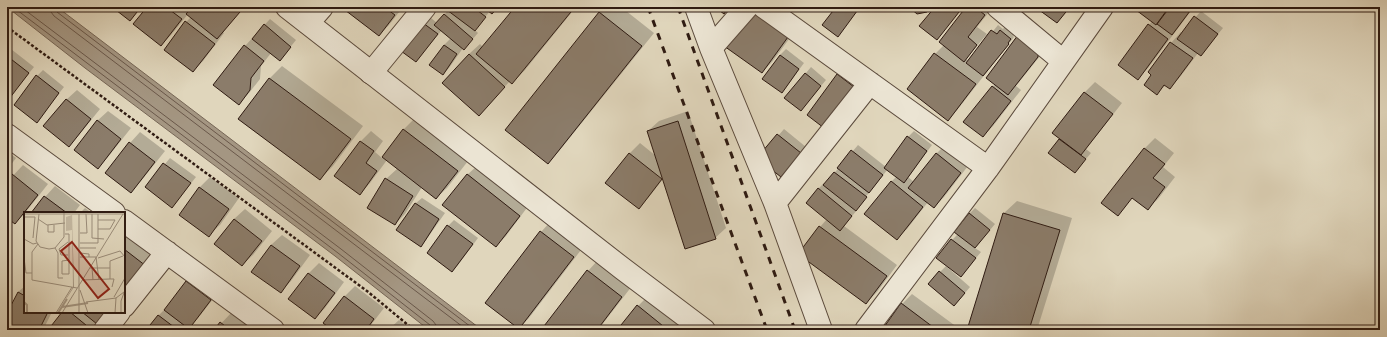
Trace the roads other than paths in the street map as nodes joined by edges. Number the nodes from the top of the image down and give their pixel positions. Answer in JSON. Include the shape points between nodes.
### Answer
{"nodes":[{"id":1,"x":287,"y":7,"type":"edge"},
{"id":2,"x":425,"y":7,"type":"edge"},
{"id":3,"x":696,"y":7,"type":"edge"},
{"id":4,"x":747,"y":7,"type":"edge"},
{"id":5,"x":764,"y":7,"type":"edge"},
{"id":6,"x":998,"y":7,"type":"edge"},
{"id":7,"x":1102,"y":7,"type":"edge"},
{"id":8,"x":315,"y":15,"type":"edge"},
{"id":9,"x":711,"y":48,"type":"junction"},
{"id":10,"x":1063,"y":61,"type":"junction"},
{"id":11,"x":371,"y":73,"type":"junction"},
{"id":12,"x":870,"y":83,"type":"junction"},
{"id":13,"x":7,"y":135,"type":"edge"},
{"id":14,"x":988,"y":168,"type":"junction"},
{"id":15,"x":776,"y":203,"type":"junction"},
{"id":16,"x":113,"y":212,"type":"edge"},
{"id":17,"x":125,"y":222,"type":"edge"},
{"id":18,"x":167,"y":252,"type":"junction"},
{"id":19,"x":125,"y":305,"type":"edge"},
{"id":20,"x":118,"y":313,"type":"edge"},
{"id":21,"x":105,"y":330,"type":"edge"},
{"id":22,"x":274,"y":330,"type":"edge"},
{"id":23,"x":704,"y":330,"type":"edge"},
{"id":24,"x":821,"y":330,"type":"edge"},
{"id":25,"x":866,"y":330,"type":"edge"}],
"edges":[{"from":1,"to":8,"type":"street"},
{"from":2,"to":11,"type":"street"},
{"from":3,"to":9,"type":"street"},
{"from":4,"to":9,"type":"street"},
{"from":5,"to":12,"type":"street"},
{"from":6,"to":10,"type":"street"},
{"from":7,"to":10,"type":"street"},
{"from":8,"to":11,"type":"street"},
{"from":9,"to":15,"type":"street"},
{"from":10,"to":14,"type":"street"},
{"from":11,"to":23,"type":"street"},
{"from":12,"to":14,"type":"street"},
{"from":12,"to":15,"type":"street"},
{"from":13,"to":16,"type":"street"},
{"from":14,"to":25,"type":"street"},
{"from":15,"to":24,"type":"street"},
{"from":17,"to":18,"type":"street"},
{"from":18,"to":19,"type":"street"},
{"from":18,"to":22,"type":"street"},
{"from":20,"to":21,"type":"street"}]}
